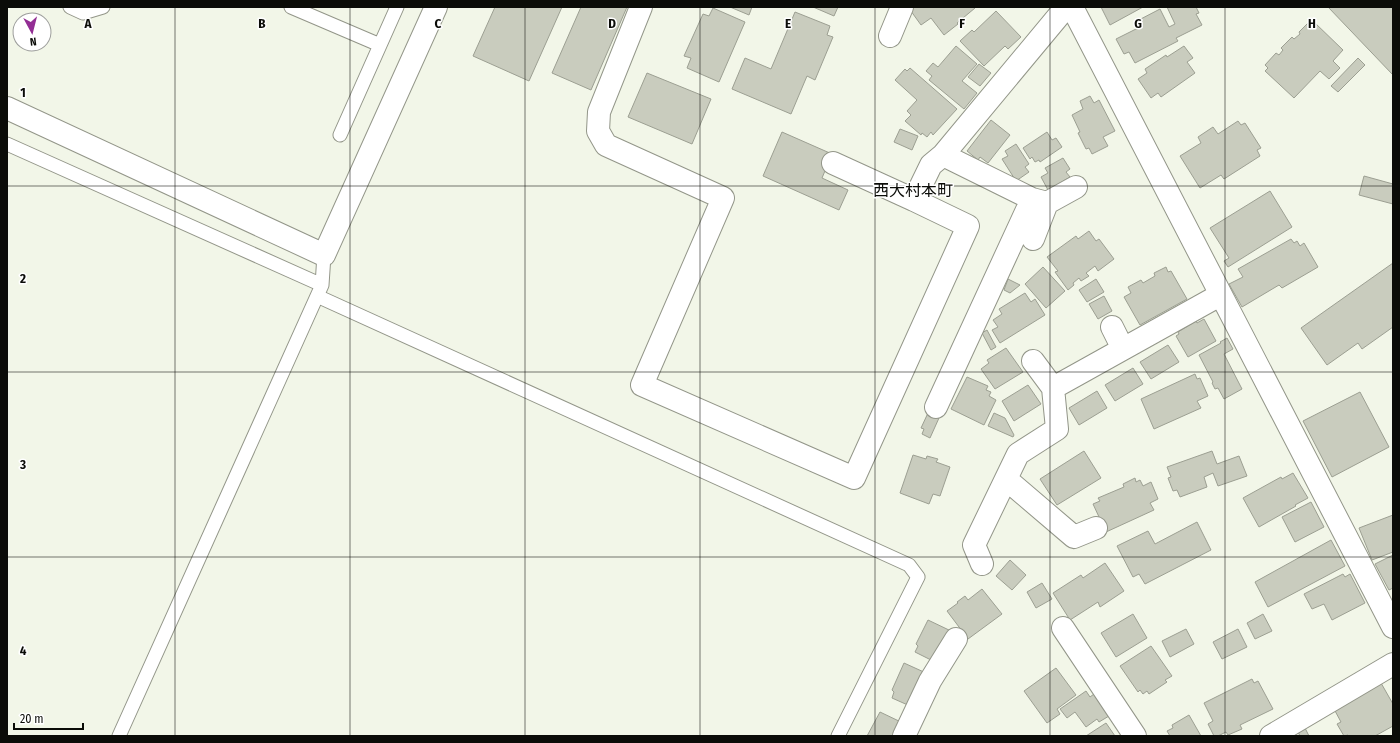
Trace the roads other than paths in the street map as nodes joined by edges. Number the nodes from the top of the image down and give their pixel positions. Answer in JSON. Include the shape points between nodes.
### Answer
{"nodes":[{"id":1,"x":70,"y":7,"type":"edge"},
{"id":2,"x":103,"y":7,"type":"edge"},
{"id":3,"x":291,"y":7,"type":"edge"},
{"id":4,"x":397,"y":7,"type":"edge"},
{"id":5,"x":436,"y":7,"type":"edge"},
{"id":6,"x":641,"y":7,"type":"edge"},
{"id":7,"x":902,"y":7,"type":"edge"},
{"id":8,"x":1066,"y":7,"type":"edge"},
{"id":9,"x":1072,"y":7,"type":"edge"},
{"id":10,"x":890,"y":36,"type":"dead end"},
{"id":11,"x":380,"y":45,"type":"junction"},
{"id":12,"x":7,"y":108,"type":"edge"},
{"id":13,"x":340,"y":135,"type":"dead end"},
{"id":14,"x":7,"y":144,"type":"edge"},
{"id":15,"x":943,"y":155,"type":"junction"},
{"id":16,"x":833,"y":163,"type":"dead end"},
{"id":17,"x":1076,"y":188,"type":"dead end"},
{"id":18,"x":914,"y":200,"type":"junction"},
{"id":19,"x":1039,"y":201,"type":"junction"},
{"id":20,"x":1033,"y":239,"type":"dead end"},
{"id":21,"x":324,"y":255,"type":"junction"},
{"id":22,"x":320,"y":291,"type":"junction"},
{"id":23,"x":1220,"y":295,"type":"junction"},
{"id":24,"x":1112,"y":327,"type":"dead end"},
{"id":25,"x":1123,"y":349,"type":"junction"},
{"id":26,"x":1033,"y":361,"type":"dead end"},
{"id":27,"x":1053,"y":388,"type":"junction"},
{"id":28,"x":936,"y":407,"type":"dead end"},
{"id":29,"x":1006,"y":479,"type":"junction"},
{"id":30,"x":1096,"y":528,"type":"dead end"},
{"id":31,"x":982,"y":564,"type":"dead end"},
{"id":32,"x":1393,"y":627,"type":"edge"},
{"id":33,"x":1063,"y":628,"type":"dead end"},
{"id":34,"x":956,"y":639,"type":"dead end"},
{"id":35,"x":1393,"y":664,"type":"edge"},
{"id":36,"x":120,"y":736,"type":"edge"},
{"id":37,"x":838,"y":736,"type":"edge"},
{"id":38,"x":904,"y":736,"type":"edge"},
{"id":39,"x":1135,"y":736,"type":"edge"},
{"id":40,"x":1271,"y":736,"type":"edge"}],
"edges":[{"from":1,"to":2,"type":"lane","via":[[83,13]]},
{"from":3,"to":11,"type":"lane"},
{"from":4,"to":11,"type":"lane"},
{"from":5,"to":21,"type":"street"},
{"from":6,"to":18,"type":"street","via":[[599,112],[598,131],[606,144],[723,198],[642,385],[854,478],[968,226]]},
{"from":7,"to":10,"type":"street"},
{"from":8,"to":15,"type":"street"},
{"from":9,"to":23,"type":"street"},
{"from":11,"to":13,"type":"lane"},
{"from":12,"to":21,"type":"street"},
{"from":14,"to":22,"type":"lane"},
{"from":15,"to":18,"type":"street","via":[[931,165]]},
{"from":15,"to":19,"type":"street"},
{"from":16,"to":18,"type":"street"},
{"from":17,"to":19,"type":"street"},
{"from":19,"to":20,"type":"street"},
{"from":19,"to":28,"type":"street"},
{"from":21,"to":22,"type":"lane"},
{"from":22,"to":36,"type":"lane"},
{"from":22,"to":37,"type":"lane","via":[[909,565],[918,577]]},
{"from":23,"to":25,"type":"street"},
{"from":23,"to":32,"type":"street"},
{"from":24,"to":25,"type":"street"},
{"from":25,"to":27,"type":"street"},
{"from":26,"to":27,"type":"street"},
{"from":27,"to":29,"type":"street","via":[[1057,429],[1018,454]]},
{"from":29,"to":30,"type":"street","via":[[1074,537]]},
{"from":29,"to":31,"type":"street","via":[[974,545]]},
{"from":33,"to":39,"type":"street"},
{"from":34,"to":38,"type":"street","via":[[930,681]]},
{"from":35,"to":40,"type":"street"}]}
